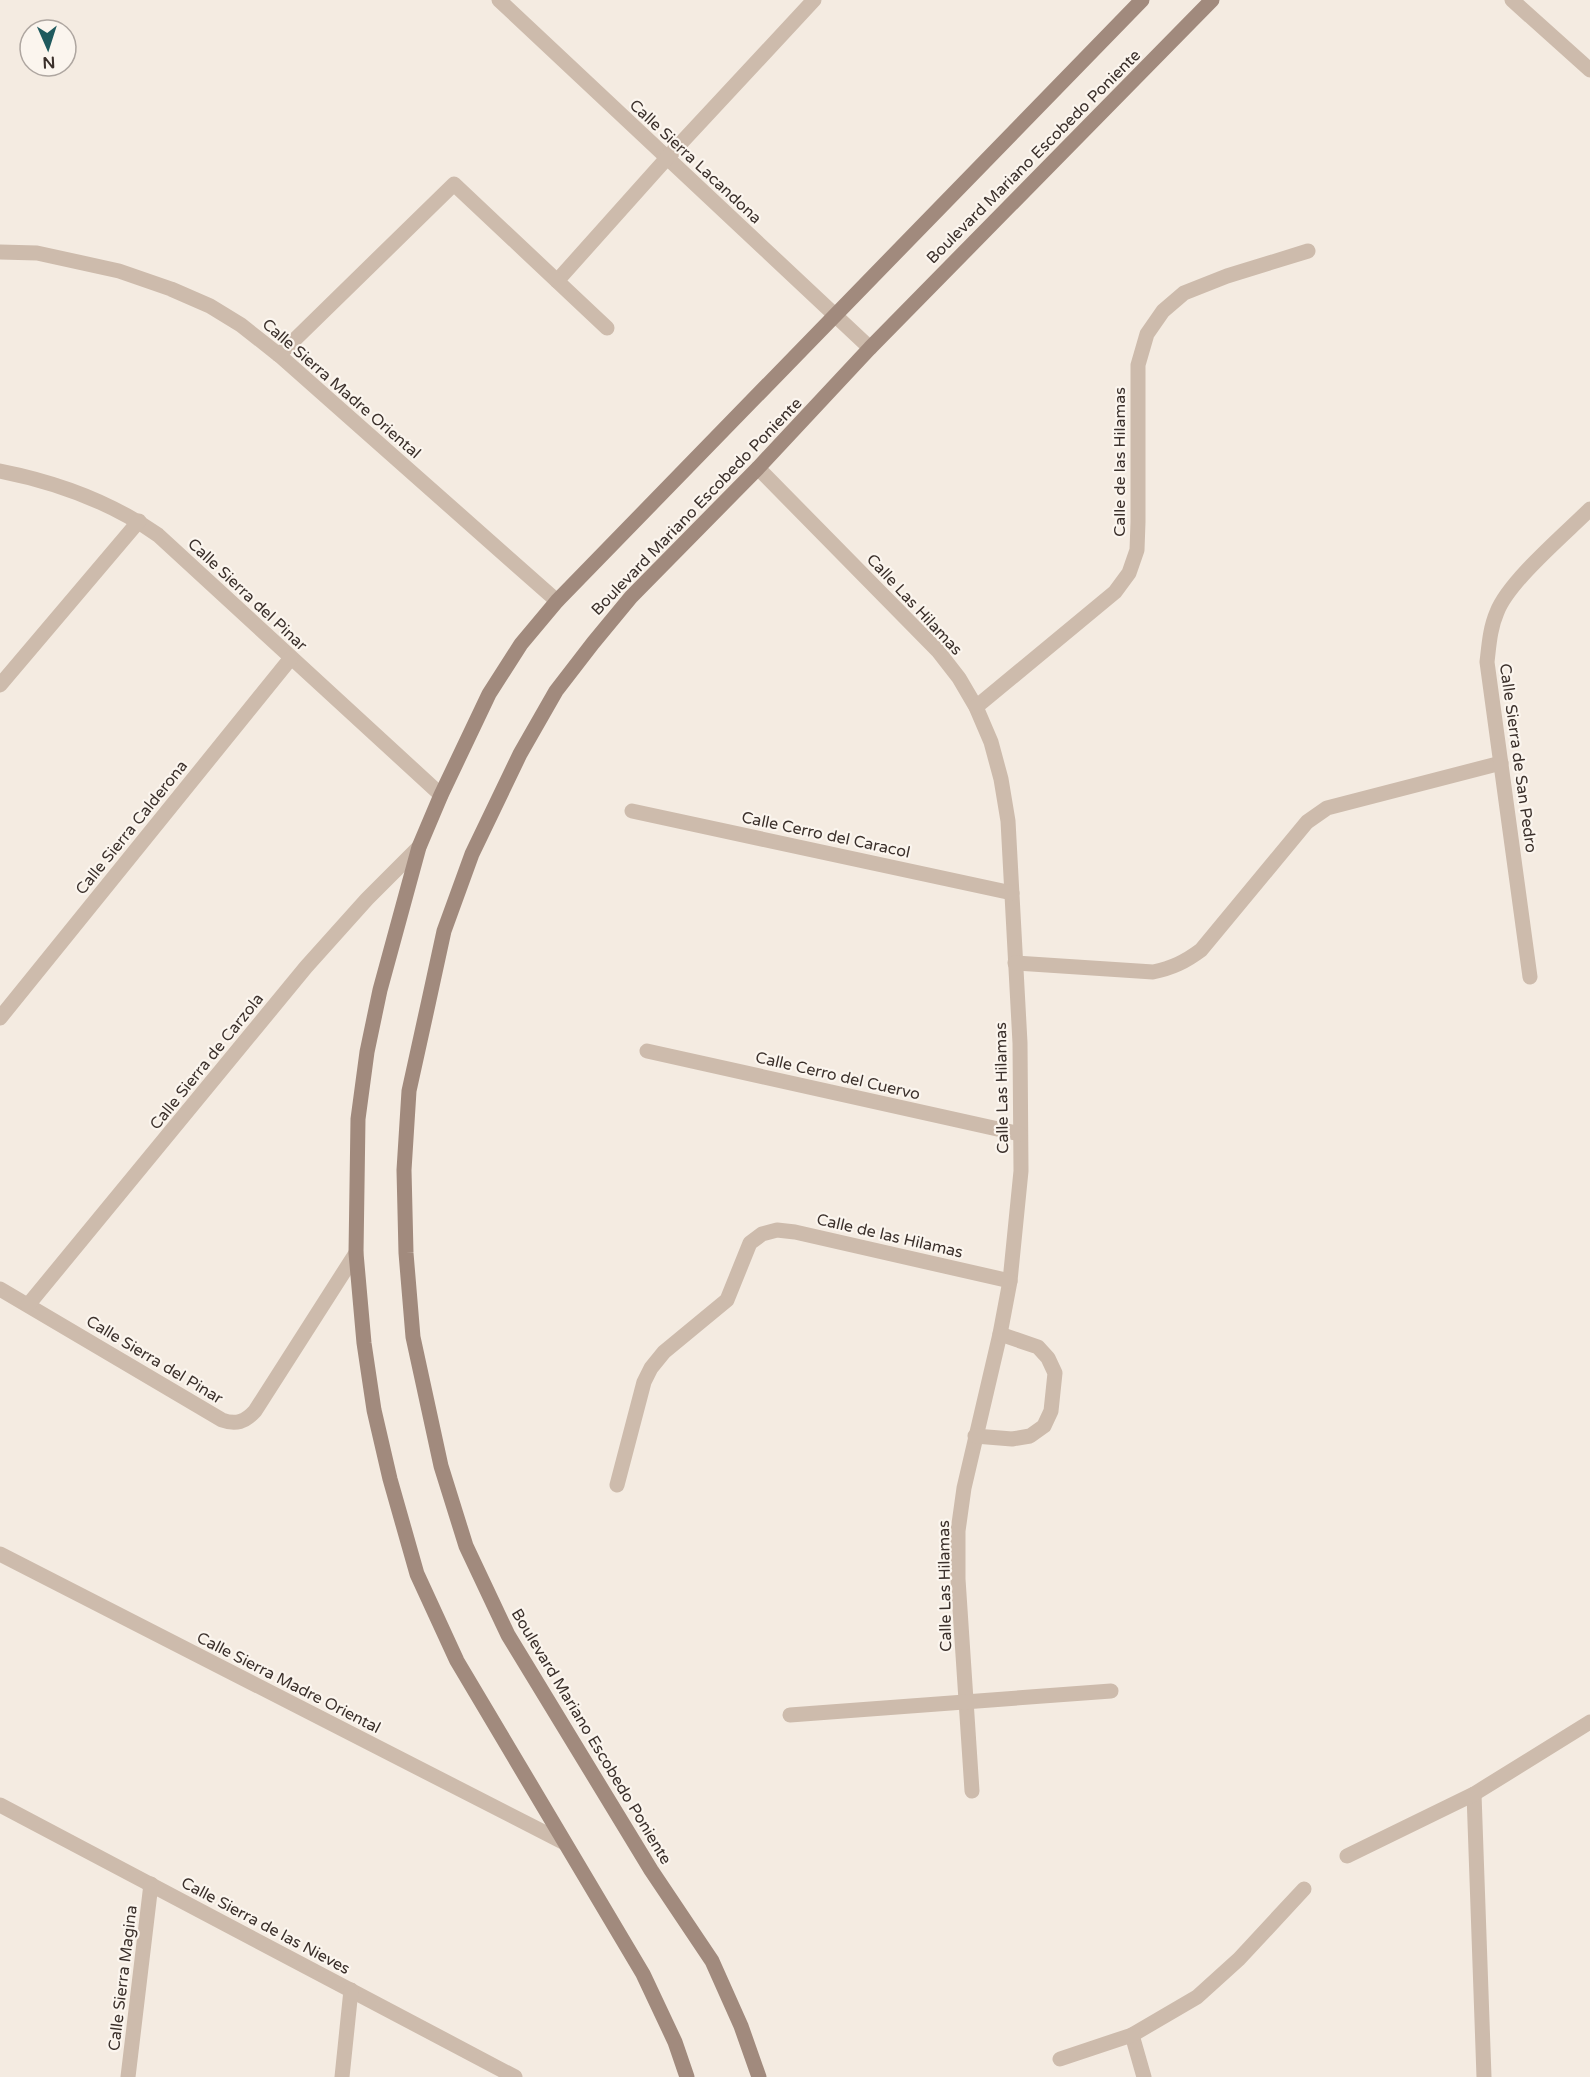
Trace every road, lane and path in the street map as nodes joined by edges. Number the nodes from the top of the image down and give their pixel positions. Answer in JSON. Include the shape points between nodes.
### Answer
{"nodes":[{"id":1,"x":499,"y":0,"type":"edge"},
{"id":2,"x":814,"y":0,"type":"edge"},
{"id":3,"x":1142,"y":0,"type":"edge"},
{"id":4,"x":1212,"y":0,"type":"edge"},
{"id":5,"x":1512,"y":0,"type":"edge"},
{"id":6,"x":1590,"y":70,"type":"edge"},
{"id":7,"x":667,"y":158,"type":"junction"},
{"id":8,"x":1308,"y":251,"type":"dead end"},
{"id":9,"x":0,"y":252,"type":"edge"},
{"id":10,"x":557,"y":281,"type":"junction"},
{"id":11,"x":836,"y":316,"type":"junction"},
{"id":12,"x":607,"y":328,"type":"dead end"},
{"id":13,"x":870,"y":348,"type":"junction"},
{"id":14,"x":279,"y":355,"type":"junction"},
{"id":15,"x":758,"y":468,"type":"junction"},
{"id":16,"x":0,"y":471,"type":"edge"},
{"id":17,"x":1590,"y":509,"type":"edge"},
{"id":18,"x":139,"y":521,"type":"junction"},
{"id":19,"x":557,"y":601,"type":"junction"},
{"id":20,"x":291,"y":658,"type":"junction"},
{"id":21,"x":0,"y":685,"type":"edge"},
{"id":22,"x":976,"y":707,"type":"junction"},
{"id":23,"x":1501,"y":763,"type":"junction"},
{"id":24,"x":441,"y":795,"type":"junction"},
{"id":25,"x":632,"y":811,"type":"dead end"},
{"id":26,"x":419,"y":847,"type":"junction"},
{"id":27,"x":1012,"y":893,"type":"junction"},
{"id":28,"x":1015,"y":963,"type":"junction"},
{"id":29,"x":1530,"y":977,"type":"dead end"},
{"id":30,"x":0,"y":1018,"type":"edge"},
{"id":31,"x":647,"y":1050,"type":"dead end"},
{"id":32,"x":1020,"y":1134,"type":"junction"},
{"id":33,"x":356,"y":1253,"type":"junction"},
{"id":34,"x":1010,"y":1281,"type":"junction"},
{"id":35,"x":0,"y":1289,"type":"edge"},
{"id":36,"x":28,"y":1305,"type":"junction"},
{"id":37,"x":1000,"y":1334,"type":"junction"},
{"id":38,"x":975,"y":1436,"type":"junction"},
{"id":39,"x":617,"y":1485,"type":"dead end"},
{"id":40,"x":0,"y":1554,"type":"edge"},
{"id":41,"x":1111,"y":1691,"type":"dead end"},
{"id":42,"x":965,"y":1701,"type":"junction"},
{"id":43,"x":790,"y":1715,"type":"dead end"},
{"id":44,"x":1590,"y":1722,"type":"edge"},
{"id":45,"x":972,"y":1791,"type":"dead end"},
{"id":46,"x":1474,"y":1794,"type":"junction"},
{"id":47,"x":0,"y":1805,"type":"edge"},
{"id":48,"x":563,"y":1842,"type":"junction"},
{"id":49,"x":1347,"y":1856,"type":"dead end"},
{"id":50,"x":151,"y":1884,"type":"junction"},
{"id":51,"x":1304,"y":1889,"type":"dead end"},
{"id":52,"x":351,"y":1990,"type":"junction"},
{"id":53,"x":1132,"y":2035,"type":"junction"},
{"id":54,"x":1060,"y":2059,"type":"dead end"},
{"id":55,"x":128,"y":2077,"type":"edge"},
{"id":56,"x":342,"y":2077,"type":"edge"},
{"id":57,"x":515,"y":2077,"type":"edge"},
{"id":58,"x":687,"y":2077,"type":"edge"},
{"id":59,"x":759,"y":2077,"type":"edge"},
{"id":60,"x":1144,"y":2077,"type":"edge"},
{"id":61,"x":1484,"y":2077,"type":"edge"}],
"edges":[{"from":1,"to":7,"type":"street","name":"Calle Sierra Lacandona"},
{"from":2,"to":7,"type":"street"},
{"from":3,"to":11,"type":"street","name":"Boulevard Mariano Escobedo Poniente"},
{"from":4,"to":13,"type":"street","name":"Boulevard Mariano Escobedo Poniente"},
{"from":5,"to":6,"type":"street"},
{"from":7,"to":10,"type":"street"},
{"from":7,"to":11,"type":"street","name":"Calle Sierra Lacandona"},
{"from":8,"to":22,"type":"street","name":"Calle de las Hilamas","via":[[1184,293],[1163,311],[1147,334],[1138,365],[1137,550],[1129,573],[1115,592]]},
{"from":9,"to":14,"type":"street","name":"Calle Sierra Madre Oriental","via":[[37,253],[171,289],[210,306]]},
{"from":10,"to":12,"type":"street"},
{"from":10,"to":14,"type":"street","via":[[454,183]]},
{"from":11,"to":13,"type":"street","name":"Calle Sierra Lacandona"},
{"from":11,"to":19,"type":"street","name":"Boulevard Mariano Escobedo Poniente"},
{"from":13,"to":15,"type":"street","name":"Boulevard Mariano Escobedo Poniente"},
{"from":14,"to":19,"type":"street","name":"Calle Sierra Madre Oriental"},
{"from":15,"to":22,"type":"street","name":"Calle Las Hilamas","via":[[938,651]]},
{"from":15,"to":59,"type":"street","name":"Boulevard Mariano Escobedo Poniente","via":[[631,597],[556,691],[520,754],[472,854],[444,931],[409,1091],[404,1170],[413,1337],[441,1466],[466,1546],[507,1635],[712,1962]]},
{"from":16,"to":18,"type":"street","name":"Calle Sierra del Pinar","via":[[35,478]]},
{"from":17,"to":23,"type":"street","name":"Calle Sierra de San Pedro","via":[[1513,586],[1497,610],[1487,662]]},
{"from":18,"to":20,"type":"street","name":"Calle Sierra del Pinar"},
{"from":18,"to":21,"type":"street"},
{"from":19,"to":24,"type":"street","name":"Boulevard Mariano Escobedo Poniente","via":[[521,644],[489,694]]},
{"from":20,"to":24,"type":"street","name":"Calle Sierra del Pinar"},
{"from":20,"to":30,"type":"street","name":"Calle Sierra Calderona"},
{"from":22,"to":27,"type":"street","name":"Calle Las Hilamas","via":[[1001,779]]},
{"from":23,"to":28,"type":"street","via":[[1327,808],[1299,830],[1201,950],[1172,968],[1152,972]]},
{"from":23,"to":29,"type":"street","name":"Calle Sierra de San Pedro"},
{"from":24,"to":26,"type":"street","name":"Boulevard Mariano Escobedo Poniente"},
{"from":25,"to":27,"type":"street","name":"Calle Cerro del Caracol"},
{"from":26,"to":33,"type":"street","name":"Boulevard Mariano Escobedo Poniente","via":[[367,1052],[358,1119]]},
{"from":26,"to":36,"type":"street","name":"Calle Sierra de Carzola","via":[[306,967]]},
{"from":27,"to":28,"type":"street","name":"Calle Las Hilamas"},
{"from":28,"to":32,"type":"street","name":"Calle Las Hilamas"},
{"from":31,"to":32,"type":"street","name":"Calle Cerro del Cuervo"},
{"from":32,"to":34,"type":"street","name":"Calle Las Hilamas","via":[[1021,1171]]},
{"from":33,"to":36,"type":"street","name":"Calle Sierra del Pinar","via":[[255,1411],[239,1422],[222,1420]]},
{"from":33,"to":48,"type":"street","name":"Boulevard Mariano Escobedo Poniente","via":[[374,1410],[417,1574],[457,1661]]},
{"from":34,"to":37,"type":"street","name":"Calle Las Hilamas"},
{"from":34,"to":39,"type":"street","name":"Calle de las Hilamas","via":[[795,1232],[777,1230],[762,1234],[750,1243],[727,1300],[664,1352],[651,1368]]},
{"from":35,"to":36,"type":"street","name":"Calle Sierra del Pinar"},
{"from":37,"to":38,"type":"street","name":"Calle Las Hilamas"},
{"from":37,"to":38,"type":"street","via":[[1038,1347],[1048,1358],[1055,1373],[1051,1410],[1044,1426],[1030,1436]]},
{"from":38,"to":42,"type":"street","name":"Calle Las Hilamas","via":[[958,1531]]},
{"from":40,"to":48,"type":"street","name":"Calle Sierra Madre Oriental"},
{"from":41,"to":42,"type":"street"},
{"from":42,"to":43,"type":"street"},
{"from":42,"to":45,"type":"street","name":"Calle Las Hilamas"},
{"from":44,"to":46,"type":"street"},
{"from":46,"to":49,"type":"street"},
{"from":46,"to":61,"type":"street"},
{"from":47,"to":50,"type":"street","name":"Calle Sierra de las Nieves"},
{"from":48,"to":58,"type":"street","name":"Boulevard Mariano Escobedo Poniente","via":[[643,1974]]},
{"from":50,"to":52,"type":"street","name":"Calle Sierra de las Nieves"},
{"from":50,"to":55,"type":"street","name":"Calle Sierra Magina"},
{"from":51,"to":53,"type":"street","via":[[1239,1959],[1197,1997]]},
{"from":52,"to":56,"type":"street"},
{"from":52,"to":57,"type":"street","name":"Calle Sierra de las Nieves"},
{"from":53,"to":54,"type":"street"},
{"from":53,"to":60,"type":"street"}]}
